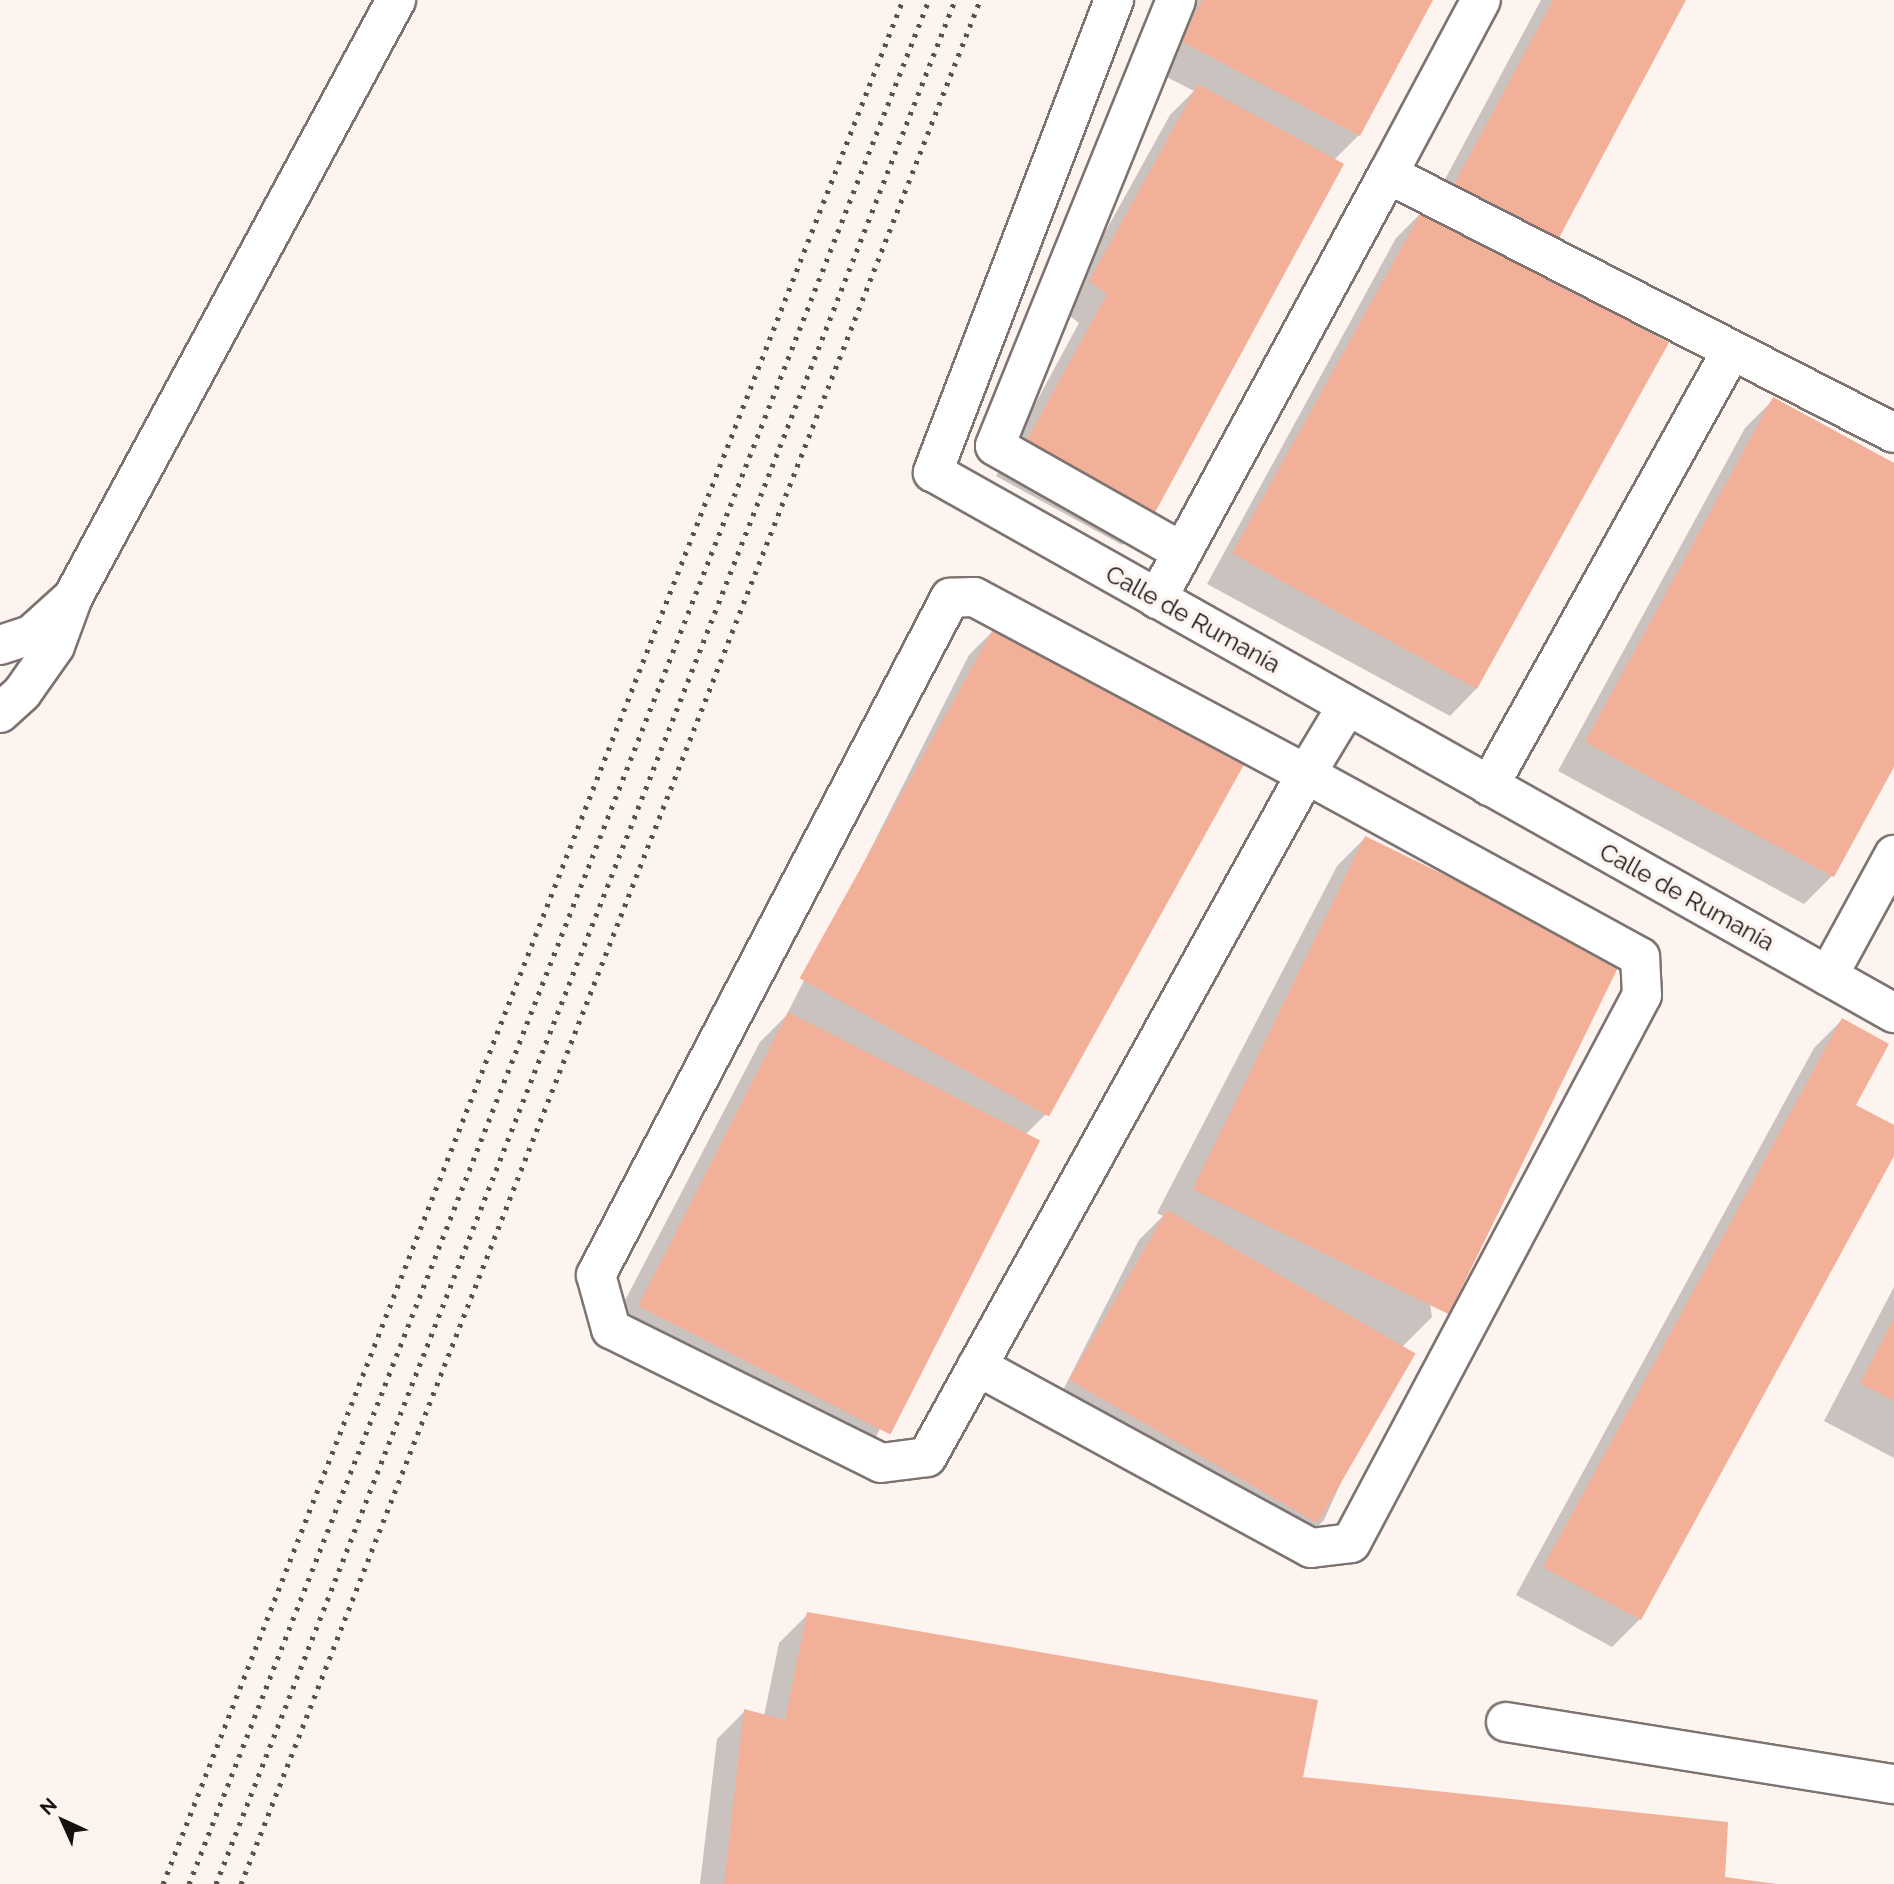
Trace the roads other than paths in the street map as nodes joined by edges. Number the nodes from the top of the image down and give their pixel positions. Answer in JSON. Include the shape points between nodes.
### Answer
{"nodes":[{"id":1,"x":396,"y":0,"type":"edge"},
{"id":2,"x":1114,"y":0,"type":"edge"},
{"id":3,"x":1176,"y":0,"type":"edge"},
{"id":4,"x":1481,"y":0,"type":"edge"},
{"id":5,"x":1388,"y":174,"type":"junction"},
{"id":6,"x":1732,"y":350,"type":"junction"},
{"id":7,"x":1894,"y":433,"type":"edge"},
{"id":8,"x":1182,"y":552,"type":"junction"},
{"id":9,"x":73,"y":597,"type":"junction"},
{"id":10,"x":1157,"y":598,"type":"junction"},
{"id":11,"x":0,"y":645,"type":"edge"},
{"id":12,"x":1347,"y":706,"type":"junction"},
{"id":13,"x":0,"y":713,"type":"edge"},
{"id":14,"x":1306,"y":775,"type":"junction"},
{"id":15,"x":1489,"y":786,"type":"junction"},
{"id":16,"x":1894,"y":855,"type":"edge"},
{"id":17,"x":1880,"y":915,"type":"edge"},
{"id":18,"x":1828,"y":976,"type":"junction"},
{"id":19,"x":1894,"y":1013,"type":"edge"},
{"id":20,"x":977,"y":1366,"type":"junction"},
{"id":21,"x":1506,"y":1722,"type":"dead end"},
{"id":22,"x":1894,"y":1784,"type":"edge"}],
"edges":[{"from":1,"to":9,"type":"street"},
{"from":2,"to":10,"type":"street","name":"Calle de Rumanía","via":[[933,472]]},
{"from":3,"to":8,"type":"street","via":[[995,446]]},
{"from":4,"to":5,"type":"street"},
{"from":5,"to":6,"type":"street"},
{"from":5,"to":8,"type":"street"},
{"from":6,"to":7,"type":"street"},
{"from":6,"to":15,"type":"street"},
{"from":8,"to":10,"type":"street"},
{"from":9,"to":11,"type":"street","via":[[31,635]]},
{"from":9,"to":13,"type":"street","via":[[55,646],[22,693]]},
{"from":10,"to":12,"type":"street","name":"Calle de Rumanía"},
{"from":12,"to":14,"type":"street"},
{"from":12,"to":15,"type":"street","name":"Calle de Rumanía"},
{"from":14,"to":20,"type":"street"},
{"from":14,"to":20,"type":"street","via":[[1640,957],[1643,995],[1351,1543],[1311,1548]]},
{"from":14,"to":20,"type":"street","via":[[974,597],[950,598],[596,1275],[611,1328],[881,1462],[927,1457]]},
{"from":15,"to":18,"type":"street","name":"Calle de Rumanía"},
{"from":16,"to":17,"type":"street"},
{"from":17,"to":18,"type":"street"},
{"from":18,"to":19,"type":"street","name":"Calle de Rumanía"},
{"from":21,"to":22,"type":"street"}]}
